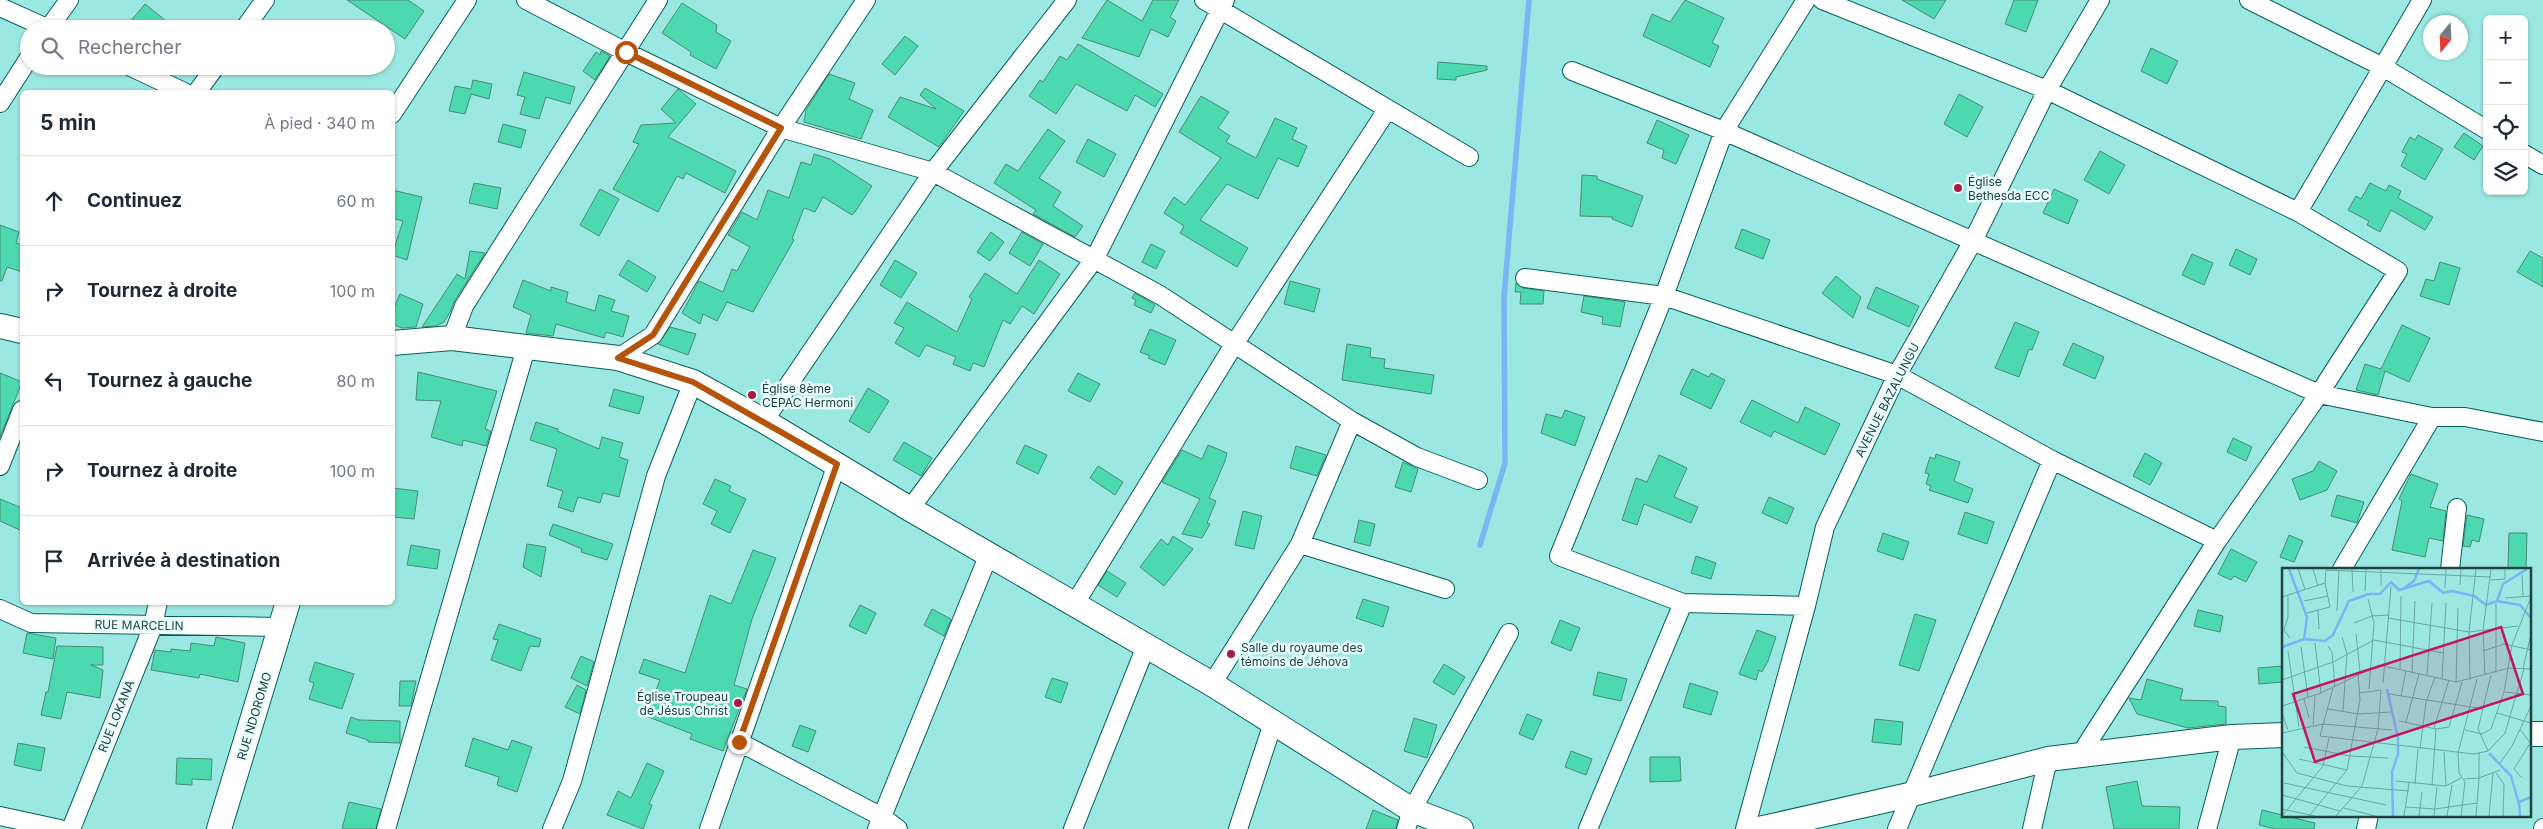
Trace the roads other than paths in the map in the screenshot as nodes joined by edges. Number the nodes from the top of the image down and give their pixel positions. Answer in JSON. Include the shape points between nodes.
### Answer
{"nodes":[{"id":1,"x":68,"y":0,"type":"edge"},
{"id":2,"x":265,"y":0,"type":"edge"},
{"id":3,"x":467,"y":0,"type":"edge"},
{"id":4,"x":526,"y":0,"type":"edge"},
{"id":5,"x":658,"y":0,"type":"edge"},
{"id":6,"x":866,"y":0,"type":"edge"},
{"id":7,"x":1066,"y":0,"type":"edge"},
{"id":8,"x":1204,"y":0,"type":"edge"},
{"id":9,"x":1806,"y":0,"type":"edge"},
{"id":10,"x":1822,"y":0,"type":"edge"},
{"id":11,"x":2100,"y":0,"type":"edge"},
{"id":12,"x":2248,"y":0,"type":"edge"},
{"id":13,"x":2422,"y":0,"type":"edge"},
{"id":14,"x":1223,"y":5,"type":"edge"},
{"id":15,"x":0,"y":7,"type":"edge"},
{"id":16,"x":28,"y":20,"type":"edge"},
{"id":17,"x":54,"y":20,"type":"edge"},
{"id":18,"x":251,"y":20,"type":"edge"},
{"id":19,"x":626,"y":52,"type":"junction"},
{"id":20,"x":2383,"y":67,"type":"junction"},
{"id":21,"x":1572,"y":71,"type":"dead end"},
{"id":22,"x":20,"y":72,"type":"edge"},
{"id":23,"x":148,"y":75,"type":"edge"},
{"id":24,"x":209,"y":75,"type":"edge"},
{"id":25,"x":180,"y":90,"type":"edge"},
{"id":26,"x":198,"y":90,"type":"edge"},
{"id":27,"x":2047,"y":90,"type":"junction"},
{"id":28,"x":0,"y":103,"type":"edge"},
{"id":29,"x":395,"y":109,"type":"edge"},
{"id":30,"x":1387,"y":110,"type":"junction"},
{"id":31,"x":781,"y":128,"type":"junction"},
{"id":32,"x":2483,"y":128,"type":"edge"},
{"id":33,"x":1724,"y":131,"type":"junction"},
{"id":34,"x":2528,"y":156,"type":"edge"},
{"id":35,"x":1469,"y":157,"type":"dead end"},
{"id":36,"x":2543,"y":165,"type":"edge"},
{"id":37,"x":933,"y":172,"type":"junction"},
{"id":38,"x":2298,"y":212,"type":"junction"},
{"id":39,"x":1973,"y":240,"type":"junction"},
{"id":40,"x":1095,"y":258,"type":"junction"},
{"id":41,"x":1525,"y":278,"type":"dead end"},
{"id":42,"x":1664,"y":296,"type":"junction"},
{"id":43,"x":0,"y":326,"type":"edge"},
{"id":44,"x":20,"y":331,"type":"edge"},
{"id":45,"x":452,"y":338,"type":"junction"},
{"id":46,"x":1235,"y":343,"type":"junction"},
{"id":47,"x":395,"y":344,"type":"edge"},
{"id":48,"x":526,"y":348,"type":"junction"},
{"id":49,"x":618,"y":358,"type":"junction"},
{"id":50,"x":1897,"y":375,"type":"junction"},
{"id":51,"x":693,"y":382,"type":"junction"},
{"id":52,"x":2319,"y":394,"type":"junction"},
{"id":53,"x":20,"y":415,"type":"edge"},
{"id":54,"x":2432,"y":417,"type":"junction"},
{"id":55,"x":764,"y":421,"type":"junction"},
{"id":56,"x":1352,"y":421,"type":"junction"},
{"id":57,"x":2543,"y":432,"type":"edge"},
{"id":58,"x":2052,"y":460,"type":"junction"},
{"id":59,"x":837,"y":464,"type":"junction"},
{"id":60,"x":0,"y":466,"type":"edge"},
{"id":61,"x":1478,"y":480,"type":"dead end"},
{"id":62,"x":2457,"y":508,"type":"dead end"},
{"id":63,"x":910,"y":509,"type":"junction"},
{"id":64,"x":2217,"y":541,"type":"junction"},
{"id":65,"x":1300,"y":544,"type":"junction"},
{"id":66,"x":989,"y":554,"type":"junction"},
{"id":67,"x":2343,"y":568,"type":"edge"},
{"id":68,"x":2450,"y":568,"type":"edge"},
{"id":69,"x":1445,"y":589,"type":"dead end"},
{"id":70,"x":1682,"y":603,"type":"junction"},
{"id":71,"x":157,"y":605,"type":"edge"},
{"id":72,"x":287,"y":605,"type":"edge"},
{"id":73,"x":1074,"y":605,"type":"junction"},
{"id":74,"x":1806,"y":606,"type":"junction"},
{"id":75,"x":0,"y":609,"type":"edge"},
{"id":76,"x":153,"y":626,"type":"junction"},
{"id":77,"x":281,"y":627,"type":"junction"},
{"id":78,"x":1509,"y":633,"type":"dead end"},
{"id":79,"x":1146,"y":646,"type":"junction"},
{"id":80,"x":1212,"y":684,"type":"junction"},
{"id":81,"x":1273,"y":723,"type":"junction"},
{"id":82,"x":2530,"y":734,"type":"edge"},
{"id":83,"x":2543,"y":734,"type":"edge"},
{"id":84,"x":2282,"y":735,"type":"edge"},
{"id":85,"x":2232,"y":737,"type":"junction"},
{"id":86,"x":739,"y":742,"type":"junction"},
{"id":87,"x":2080,"y":755,"type":"junction"},
{"id":88,"x":2048,"y":759,"type":"junction"},
{"id":89,"x":1909,"y":795,"type":"junction"},
{"id":90,"x":0,"y":816,"type":"edge"},
{"id":91,"x":2369,"y":816,"type":"edge"},
{"id":92,"x":1409,"y":820,"type":"edge"},
{"id":93,"x":879,"y":823,"type":"edge"},
{"id":94,"x":60,"y":829,"type":"edge"},
{"id":95,"x":70,"y":829,"type":"edge"},
{"id":96,"x":219,"y":829,"type":"edge"},
{"id":97,"x":386,"y":829,"type":"edge"},
{"id":98,"x":552,"y":829,"type":"edge"},
{"id":99,"x":709,"y":829,"type":"edge"},
{"id":100,"x":898,"y":829,"type":"edge"},
{"id":101,"x":1073,"y":829,"type":"edge"},
{"id":102,"x":1238,"y":829,"type":"edge"},
{"id":103,"x":1461,"y":829,"type":"edge"},
{"id":104,"x":1588,"y":829,"type":"edge"},
{"id":105,"x":1745,"y":829,"type":"edge"},
{"id":106,"x":1759,"y":829,"type":"edge"},
{"id":107,"x":1896,"y":829,"type":"edge"},
{"id":108,"x":2032,"y":829,"type":"edge"},
{"id":109,"x":2207,"y":829,"type":"edge"},
{"id":110,"x":2366,"y":829,"type":"edge"}],
"edges":[{"from":1,"to":17,"type":"street"},
{"from":2,"to":18,"type":"street"},
{"from":3,"to":29,"type":"street"},
{"from":4,"to":19,"type":"street"},
{"from":5,"to":19,"type":"street"},
{"from":6,"to":31,"type":"street"},
{"from":7,"to":37,"type":"street"},
{"from":8,"to":14,"type":"street"},
{"from":9,"to":33,"type":"street"},
{"from":10,"to":27,"type":"street"},
{"from":11,"to":27,"type":"street","name":"AVENUE BAZALUNGU"},
{"from":12,"to":20,"type":"street"},
{"from":13,"to":20,"type":"street"},
{"from":14,"to":30,"type":"street"},
{"from":14,"to":40,"type":"street"},
{"from":15,"to":16,"type":"street"},
{"from":19,"to":31,"type":"street"},
{"from":19,"to":45,"type":"street","via":[[464,306]]},
{"from":20,"to":32,"type":"street"},
{"from":20,"to":38,"type":"street"},
{"from":21,"to":33,"type":"street"},
{"from":22,"to":28,"type":"street"},
{"from":23,"to":25,"type":"street"},
{"from":24,"to":26,"type":"street"},
{"from":27,"to":38,"type":"street"},
{"from":27,"to":39,"type":"street","name":"AVENUE BAZALUNGU"},
{"from":30,"to":35,"type":"street"},
{"from":30,"to":46,"type":"street"},
{"from":31,"to":37,"type":"street"},
{"from":31,"to":49,"type":"street","via":[[653,335]]},
{"from":33,"to":39,"type":"street"},
{"from":33,"to":42,"type":"street"},
{"from":34,"to":36,"type":"street"},
{"from":37,"to":40,"type":"street"},
{"from":37,"to":55,"type":"street"},
{"from":38,"to":52,"type":"street","via":[[2398,271]]},
{"from":39,"to":50,"type":"street","name":"AVENUE BAZALUNGU"},
{"from":39,"to":52,"type":"street"},
{"from":40,"to":46,"type":"street"},
{"from":40,"to":63,"type":"street"},
{"from":41,"to":42,"type":"street"},
{"from":42,"to":50,"type":"street"},
{"from":42,"to":70,"type":"street","via":[[1559,556]]},
{"from":43,"to":44,"type":"street"},
{"from":45,"to":47,"type":"street"},
{"from":45,"to":48,"type":"street"},
{"from":46,"to":56,"type":"street"},
{"from":46,"to":73,"type":"street"},
{"from":48,"to":49,"type":"street"},
{"from":48,"to":97,"type":"street"},
{"from":49,"to":51,"type":"street"},
{"from":50,"to":58,"type":"street"},
{"from":50,"to":74,"type":"street","name":"AVENUE BAZALUNGU","via":[[1825,527]]},
{"from":51,"to":55,"type":"street"},
{"from":51,"to":98,"type":"street","via":[[656,476],[572,781]]},
{"from":52,"to":54,"type":"street"},
{"from":52,"to":64,"type":"street"},
{"from":53,"to":60,"type":"street"},
{"from":54,"to":57,"type":"street","via":[[2465,417]]},
{"from":54,"to":67,"type":"street"},
{"from":55,"to":59,"type":"street"},
{"from":56,"to":61,"type":"street","via":[[1417,457]]},
{"from":56,"to":65,"type":"street"},
{"from":58,"to":64,"type":"street"},
{"from":58,"to":89,"type":"street"},
{"from":59,"to":63,"type":"street"},
{"from":59,"to":86,"type":"street"},
{"from":62,"to":68,"type":"street"},
{"from":63,"to":66,"type":"street"},
{"from":64,"to":87,"type":"street"},
{"from":65,"to":69,"type":"street"},
{"from":65,"to":80,"type":"street"},
{"from":66,"to":73,"type":"street"},
{"from":66,"to":93,"type":"street"},
{"from":70,"to":74,"type":"street"},
{"from":70,"to":104,"type":"street"},
{"from":71,"to":76,"type":"street","name":"RUE LOKANA"},
{"from":72,"to":77,"type":"street","name":"RUE NDOROMO"},
{"from":73,"to":79,"type":"street"},
{"from":74,"to":105,"type":"street","name":"AVENUE BAZALUNGU"},
{"from":75,"to":76,"type":"street","name":"RUE MARCELIN","via":[[31,623]]},
{"from":76,"to":77,"type":"street","name":"RUE MARCELIN"},
{"from":76,"to":95,"type":"street","name":"RUE LOKANA"},
{"from":77,"to":96,"type":"street","name":"RUE NDOROMO"},
{"from":78,"to":92,"type":"street"},
{"from":79,"to":80,"type":"street"},
{"from":79,"to":101,"type":"street"},
{"from":80,"to":81,"type":"street"},
{"from":81,"to":92,"type":"street"},
{"from":81,"to":102,"type":"street"},
{"from":82,"to":83,"type":"street"},
{"from":84,"to":85,"type":"street"},
{"from":85,"to":87,"type":"street"},
{"from":85,"to":109,"type":"street"},
{"from":86,"to":93,"type":"street"},
{"from":86,"to":99,"type":"street"},
{"from":87,"to":88,"type":"street"},
{"from":88,"to":89,"type":"street"},
{"from":88,"to":108,"type":"street"},
{"from":89,"to":106,"type":"street"},
{"from":89,"to":107,"type":"street"},
{"from":90,"to":94,"type":"street"},
{"from":91,"to":110,"type":"street"},
{"from":92,"to":103,"type":"street"},
{"from":93,"to":100,"type":"street"}]}
